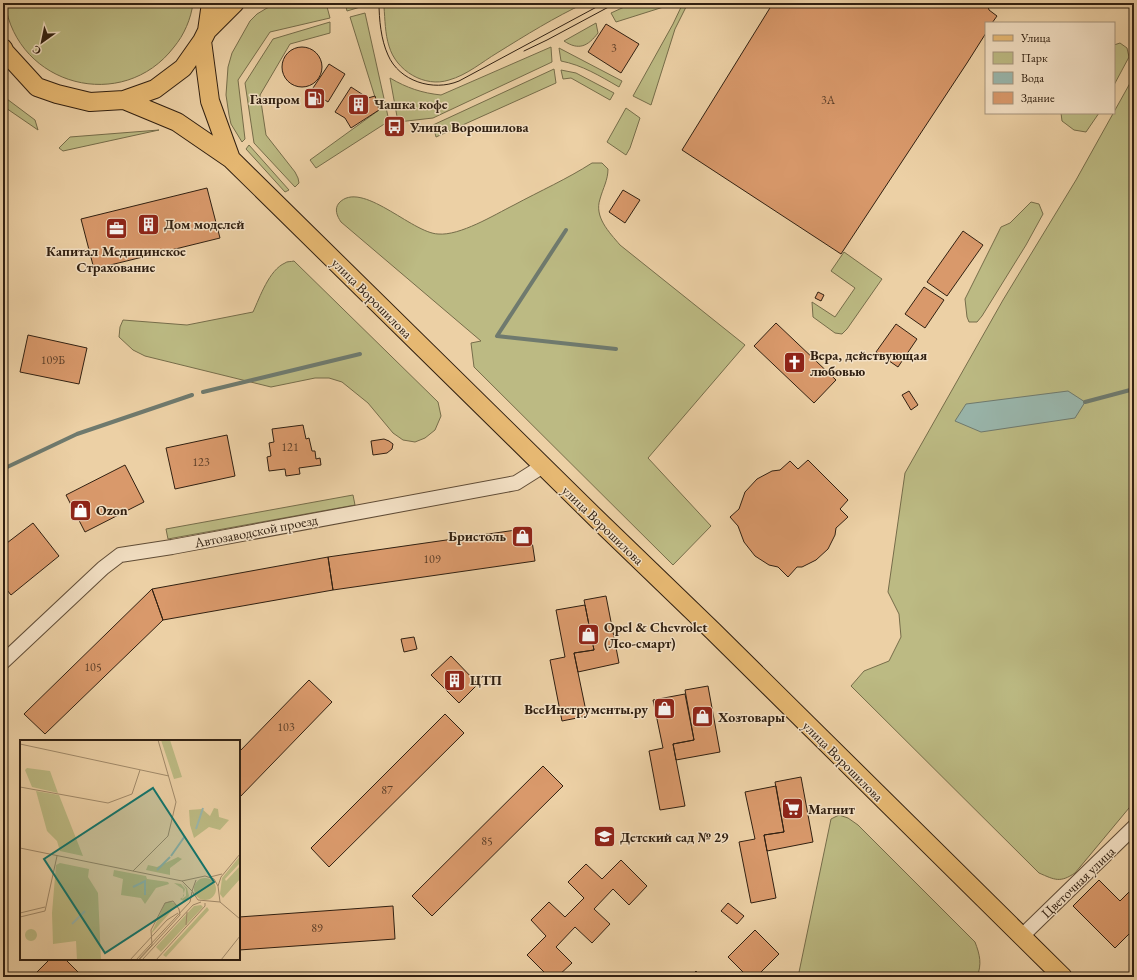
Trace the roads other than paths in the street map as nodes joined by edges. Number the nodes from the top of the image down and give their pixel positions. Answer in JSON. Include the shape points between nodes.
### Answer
{"nodes":[{"id":1,"x":211,"y":3,"type":"edge"},
{"id":2,"x":235,"y":3,"type":"edge"},
{"id":3,"x":205,"y":36,"type":"junction"},
{"id":4,"x":4,"y":50,"type":"edge"},
{"id":5,"x":124,"y":100,"type":"junction"},
{"id":6,"x":231,"y":159,"type":"junction"},
{"id":7,"x":543,"y":466,"type":"junction"},
{"id":8,"x":3,"y":662,"type":"edge"},
{"id":9,"x":1134,"y":827,"type":"edge"},
{"id":10,"x":1022,"y":936,"type":"junction"},
{"id":11,"x":1063,"y":977,"type":"edge"}],
"edges":[{"from":1,"to":3,"type":"main road"},
{"from":2,"to":3,"type":"main road"},
{"from":3,"to":5,"type":"main road","via":[[182,68],[156,89]]},
{"from":3,"to":6,"type":"main road","name":"улица Ворошилова","via":[[210,101]]},
{"from":4,"to":5,"type":"main road","via":[[37,86],[90,102]]},
{"from":5,"to":6,"type":"main road","via":[[178,122]]},
{"from":6,"to":7,"type":"main road","name":"улица Ворошилова"},
{"from":7,"to":8,"type":"street","name":"Автозаводской проезд","via":[[516,482],[120,555]]},
{"from":7,"to":10,"type":"main road","name":"улица Ворошилова"},
{"from":9,"to":10,"type":"street","name":"Цветочная улица"},
{"from":10,"to":11,"type":"main road","name":"улица Ворошилова"}]}
